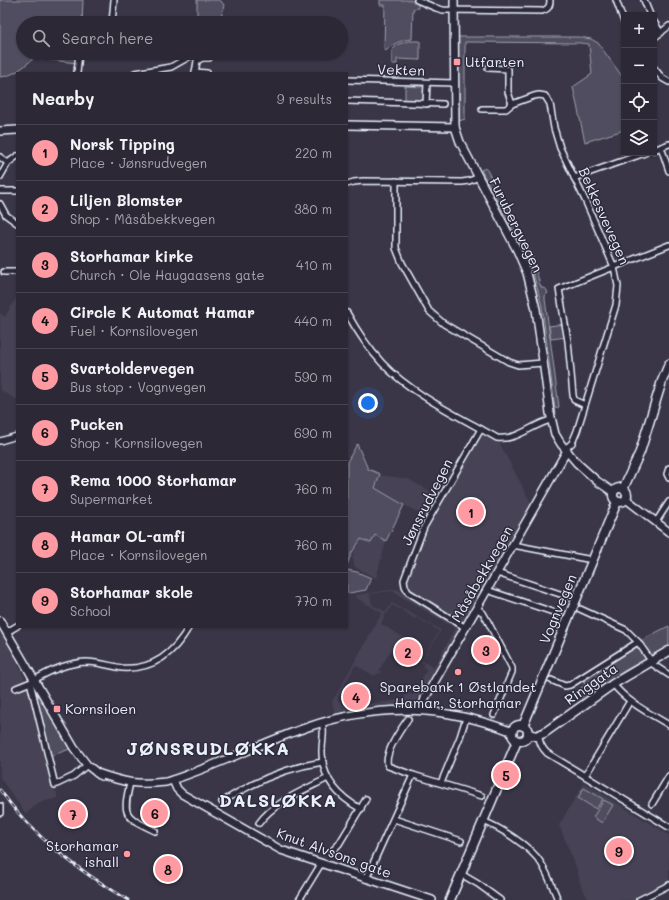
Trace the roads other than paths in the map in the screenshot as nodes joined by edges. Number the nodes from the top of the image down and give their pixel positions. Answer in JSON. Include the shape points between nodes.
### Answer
{"nodes":[{"id":1,"x":114,"y":0,"type":"edge"},
{"id":2,"x":417,"y":0,"type":"edge"},
{"id":3,"x":454,"y":0,"type":"edge"},
{"id":4,"x":550,"y":0,"type":"edge"},
{"id":5,"x":616,"y":0,"type":"edge"},
{"id":6,"x":644,"y":0,"type":"edge"},
{"id":7,"x":454,"y":10,"type":"junction"},
{"id":8,"x":649,"y":12,"type":"edge"},
{"id":9,"x":621,"y":14,"type":"edge"},
{"id":10,"x":113,"y":16,"type":"edge"},
{"id":11,"x":669,"y":26,"type":"edge"},
{"id":12,"x":657,"y":27,"type":"edge"},
{"id":13,"x":661,"y":33,"type":"junction"},
{"id":14,"x":657,"y":36,"type":"edge"},
{"id":15,"x":78,"y":60,"type":"edge"},
{"id":16,"x":183,"y":60,"type":"edge"},
{"id":17,"x":199,"y":60,"type":"edge"},
{"id":18,"x":488,"y":68,"type":"dead end"},
{"id":19,"x":77,"y":72,"type":"edge"},
{"id":20,"x":141,"y":72,"type":"edge"},
{"id":21,"x":195,"y":72,"type":"edge"},
{"id":22,"x":657,"y":72,"type":"edge"},
{"id":23,"x":348,"y":80,"type":"edge"},
{"id":24,"x":669,"y":82,"type":"edge"},
{"id":25,"x":427,"y":83,"type":"junction"},
{"id":26,"x":454,"y":83,"type":"junction"},
{"id":27,"x":348,"y":101,"type":"edge"},
{"id":28,"x":426,"y":104,"type":"junction"},
{"id":29,"x":443,"y":104,"type":"dead end"},
{"id":30,"x":512,"y":104,"type":"junction"},
{"id":31,"x":482,"y":109,"type":"dead end"},
{"id":32,"x":348,"y":125,"type":"edge"},
{"id":33,"x":455,"y":127,"type":"junction"},
{"id":34,"x":16,"y":130,"type":"edge"},
{"id":35,"x":0,"y":131,"type":"edge"},
{"id":36,"x":669,"y":144,"type":"edge"},
{"id":37,"x":661,"y":147,"type":"junction"},
{"id":38,"x":657,"y":149,"type":"edge"},
{"id":39,"x":636,"y":156,"type":"edge"},
{"id":40,"x":0,"y":157,"type":"edge"},
{"id":41,"x":16,"y":157,"type":"edge"},
{"id":42,"x":8,"y":163,"type":"junction"},
{"id":43,"x":669,"y":171,"type":"edge"},
{"id":44,"x":0,"y":176,"type":"edge"},
{"id":45,"x":479,"y":178,"type":"junction"},
{"id":46,"x":574,"y":178,"type":"junction"},
{"id":47,"x":396,"y":181,"type":"junction"},
{"id":48,"x":348,"y":184,"type":"edge"},
{"id":49,"x":0,"y":191,"type":"edge"},
{"id":50,"x":16,"y":191,"type":"edge"},
{"id":51,"x":0,"y":204,"type":"edge"},
{"id":52,"x":16,"y":222,"type":"edge"},
{"id":53,"x":669,"y":245,"type":"edge"},
{"id":54,"x":614,"y":267,"type":"junction"},
{"id":55,"x":4,"y":272,"type":"dead end"},
{"id":56,"x":16,"y":272,"type":"edge"},
{"id":57,"x":348,"y":315,"type":"edge"},
{"id":58,"x":544,"y":363,"type":"junction"},
{"id":59,"x":669,"y":364,"type":"edge"},
{"id":60,"x":585,"y":405,"type":"junction"},
{"id":61,"x":551,"y":420,"type":"junction"},
{"id":62,"x":481,"y":429,"type":"junction"},
{"id":63,"x":16,"y":436,"type":"edge"},
{"id":64,"x":0,"y":441,"type":"edge"},
{"id":65,"x":566,"y":450,"type":"junction"},
{"id":66,"x":669,"y":468,"type":"edge"},
{"id":67,"x":669,"y":478,"type":"edge"},
{"id":68,"x":623,"y":489,"type":"junction"},
{"id":69,"x":613,"y":492,"type":"junction"},
{"id":70,"x":626,"y":499,"type":"junction"},
{"id":71,"x":617,"y":502,"type":"junction"},
{"id":72,"x":669,"y":502,"type":"edge"},
{"id":73,"x":656,"y":522,"type":"junction"},
{"id":74,"x":669,"y":532,"type":"edge"},
{"id":75,"x":513,"y":545,"type":"junction"},
{"id":76,"x":587,"y":559,"type":"dead end"},
{"id":77,"x":497,"y":573,"type":"junction"},
{"id":78,"x":487,"y":590,"type":"junction"},
{"id":79,"x":566,"y":596,"type":"dead end"},
{"id":80,"x":477,"y":608,"type":"junction"},
{"id":81,"x":580,"y":609,"type":"dead end"},
{"id":82,"x":559,"y":614,"type":"dead end"},
{"id":83,"x":0,"y":621,"type":"edge"},
{"id":84,"x":16,"y":627,"type":"edge"},
{"id":85,"x":188,"y":628,"type":"edge"},
{"id":86,"x":466,"y":628,"type":"junction"},
{"id":87,"x":7,"y":632,"type":"junction"},
{"id":88,"x":638,"y":642,"type":"junction"},
{"id":89,"x":669,"y":651,"type":"edge"},
{"id":90,"x":650,"y":661,"type":"junction"},
{"id":91,"x":669,"y":675,"type":"edge"},
{"id":92,"x":551,"y":680,"type":"dead end"},
{"id":93,"x":33,"y":681,"type":"junction"},
{"id":94,"x":612,"y":684,"type":"junction"},
{"id":95,"x":16,"y":688,"type":"dead end"},
{"id":96,"x":630,"y":701,"type":"junction"},
{"id":97,"x":422,"y":710,"type":"junction"},
{"id":98,"x":494,"y":716,"type":"dead end"},
{"id":99,"x":466,"y":718,"type":"junction"},
{"id":100,"x":408,"y":719,"type":"dead end"},
{"id":101,"x":322,"y":722,"type":"junction"},
{"id":102,"x":669,"y":725,"type":"edge"},
{"id":103,"x":523,"y":726,"type":"junction"},
{"id":104,"x":513,"y":732,"type":"junction"},
{"id":105,"x":528,"y":734,"type":"junction"},
{"id":106,"x":539,"y":736,"type":"junction"},
{"id":107,"x":517,"y":741,"type":"junction"},
{"id":108,"x":323,"y":762,"type":"junction"},
{"id":109,"x":87,"y":765,"type":"junction"},
{"id":110,"x":414,"y":775,"type":"junction"},
{"id":111,"x":585,"y":776,"type":"junction"},
{"id":112,"x":669,"y":776,"type":"edge"},
{"id":113,"x":328,"y":778,"type":"junction"},
{"id":114,"x":173,"y":782,"type":"junction"},
{"id":115,"x":441,"y":783,"type":"junction"},
{"id":116,"x":129,"y":785,"type":"junction"},
{"id":117,"x":482,"y":796,"type":"dead end"},
{"id":118,"x":366,"y":799,"type":"dead end"},
{"id":119,"x":222,"y":802,"type":"dead end"},
{"id":120,"x":652,"y":804,"type":"dead end"},
{"id":121,"x":0,"y":806,"type":"edge"},
{"id":122,"x":361,"y":809,"type":"junction"},
{"id":123,"x":0,"y":813,"type":"edge"},
{"id":124,"x":394,"y":819,"type":"junction"},
{"id":125,"x":483,"y":821,"type":"junction"},
{"id":126,"x":259,"y":823,"type":"dead end"},
{"id":127,"x":669,"y":827,"type":"edge"},
{"id":128,"x":155,"y":831,"type":"dead end"},
{"id":129,"x":461,"y":841,"type":"dead end"},
{"id":130,"x":332,"y":851,"type":"dead end"},
{"id":131,"x":321,"y":864,"type":"junction"},
{"id":132,"x":461,"y":874,"type":"junction"},
{"id":133,"x":366,"y":879,"type":"junction"},
{"id":134,"x":669,"y":885,"type":"edge"},
{"id":135,"x":299,"y":900,"type":"edge"},
{"id":136,"x":432,"y":900,"type":"edge"},
{"id":137,"x":445,"y":900,"type":"edge"},
{"id":138,"x":449,"y":900,"type":"edge"},
{"id":139,"x":500,"y":900,"type":"edge"},
{"id":140,"x":558,"y":900,"type":"edge"},
{"id":141,"x":639,"y":900,"type":"edge"}],
"edges":[{"from":1,"to":10,"type":"street"},
{"from":2,"to":7,"type":"street","via":[[436,8]]},
{"from":3,"to":7,"type":"main road"},
{"from":4,"to":7,"type":"street","via":[[548,8],[542,11]]},
{"from":5,"to":9,"type":"street"},
{"from":6,"to":8,"type":"street"},
{"from":7,"to":26,"type":"main road"},
{"from":11,"to":13,"type":"street"},
{"from":12,"to":13,"type":"street"},
{"from":13,"to":14,"type":"street"},
{"from":15,"to":19,"type":"street"},
{"from":16,"to":20,"type":"street","via":[[171,67]]},
{"from":17,"to":21,"type":"street"},
{"from":18,"to":30,"type":"street","via":[[508,69],[508,92]]},
{"from":22,"to":24,"type":"street"},
{"from":23,"to":25,"type":"street","name":"Vekten"},
{"from":25,"to":26,"type":"street","name":"Vekten"},
{"from":25,"to":28,"type":"street"},
{"from":26,"to":33,"type":"main road"},
{"from":27,"to":28,"type":"street"},
{"from":28,"to":29,"type":"street"},
{"from":30,"to":31,"type":"street","name":"Bekkesvevegen","via":[[505,109]]},
{"from":30,"to":46,"type":"street","name":"Bekkesvevegen","via":[[539,95],[547,98],[558,144]]},
{"from":32,"to":33,"type":"main road"},
{"from":33,"to":45,"type":"main road","name":"Furubergvegen"},
{"from":34,"to":35,"type":"main road"},
{"from":36,"to":37,"type":"street"},
{"from":37,"to":38,"type":"street"},
{"from":37,"to":43,"type":"street"},
{"from":39,"to":46,"type":"street"},
{"from":40,"to":42,"type":"street"},
{"from":41,"to":42,"type":"street"},
{"from":42,"to":44,"type":"street"},
{"from":45,"to":47,"type":"street","via":[[462,182]]},
{"from":45,"to":58,"type":"main road","name":"Furubergvegen","via":[[527,273],[536,309]]},
{"from":46,"to":54,"type":"street","name":"Bekkesvevegen"},
{"from":47,"to":48,"type":"street"},
{"from":47,"to":58,"type":"street","via":[[396,248],[429,311],[444,324],[509,362],[518,365]]},
{"from":49,"to":50,"type":"street"},
{"from":51,"to":52,"type":"street","via":[[6,215]]},
{"from":53,"to":54,"type":"street"},
{"from":54,"to":60,"type":"street","name":"Bekkesvevegen","via":[[618,286],[617,299]]},
{"from":54,"to":60,"type":"street","via":[[559,289],[574,400]]},
{"from":55,"to":56,"type":"street"},
{"from":57,"to":62,"type":"street","via":[[364,342],[399,379]]},
{"from":58,"to":61,"type":"main road","name":"Furubergvegen"},
{"from":59,"to":68,"type":"main road","via":[[640,452]]},
{"from":60,"to":65,"type":"street","name":"Bekkesvevegen","via":[[572,443]]},
{"from":61,"to":62,"type":"street","via":[[540,422],[508,438],[497,438]]},
{"from":61,"to":65,"type":"main road","name":"Furubergvegen","via":[[555,434]]},
{"from":62,"to":86,"type":"street","name":"Jønsrudvegen","via":[[424,527],[404,580],[408,592]]},
{"from":63,"to":64,"type":"street"},
{"from":65,"to":69,"type":"main road","name":"Furubergvegen","via":[[592,477]]},
{"from":65,"to":75,"type":"main road","name":"Måsåbekkvegen"},
{"from":66,"to":67,"type":"street"},
{"from":68,"to":69,"type":"main road"},
{"from":68,"to":70,"type":"main road"},
{"from":69,"to":71,"type":"main road","via":[[613,498]]},
{"from":70,"to":71,"type":"main road"},
{"from":70,"to":73,"type":"main road"},
{"from":71,"to":103,"type":"main road","name":"Vognvegen"},
{"from":72,"to":73,"type":"street"},
{"from":73,"to":74,"type":"main road"},
{"from":75,"to":76,"type":"street"},
{"from":75,"to":77,"type":"main road","name":"Måsåbekkvegen"},
{"from":77,"to":78,"type":"main road","name":"Måsåbekkvegen"},
{"from":77,"to":79,"type":"street"},
{"from":78,"to":80,"type":"main road","name":"Måsåbekkvegen"},
{"from":78,"to":82,"type":"street"},
{"from":80,"to":86,"type":"main road","name":"Måsåbekkvegen"},
{"from":80,"to":98,"type":"street","via":[[483,612],[512,668],[511,677]]},
{"from":81,"to":88,"type":"street","via":[[626,630]]},
{"from":83,"to":87,"type":"main road"},
{"from":84,"to":87,"type":"street"},
{"from":85,"to":93,"type":"street","via":[[179,643],[158,661],[123,668],[94,662],[77,663],[54,670]]},
{"from":86,"to":97,"type":"main road","name":"Måsåbekkvegen","via":[[425,698]]},
{"from":87,"to":93,"type":"main road"},
{"from":88,"to":90,"type":"street"},
{"from":88,"to":92,"type":"street","via":[[570,685],[565,686]]},
{"from":89,"to":90,"type":"main road","name":"Ringgata"},
{"from":90,"to":91,"type":"street"},
{"from":90,"to":94,"type":"main road","name":"Ringgata"},
{"from":93,"to":95,"type":"street"},
{"from":93,"to":109,"type":"main road"},
{"from":93,"to":109,"type":"street","via":[[31,686],[55,786],[74,776]]},
{"from":94,"to":96,"type":"street"},
{"from":94,"to":106,"type":"main road","name":"Ringgata"},
{"from":96,"to":102,"type":"street"},
{"from":96,"to":111,"type":"street"},
{"from":97,"to":99,"type":"main road"},
{"from":97,"to":101,"type":"main road","via":[[366,713]]},
{"from":99,"to":104,"type":"main road"},
{"from":99,"to":115,"type":"street"},
{"from":100,"to":110,"type":"street","via":[[395,740],[387,763],[388,766]]},
{"from":101,"to":108,"type":"street"},
{"from":101,"to":114,"type":"main road"},
{"from":103,"to":104,"type":"main road","via":[[516,727]]},
{"from":103,"to":105,"type":"main road","via":[[528,730]]},
{"from":104,"to":107,"type":"main road"},
{"from":105,"to":106,"type":"main road"},
{"from":105,"to":107,"type":"main road","via":[[525,740]]},
{"from":106,"to":111,"type":"street","via":[[539,742],[547,753]]},
{"from":107,"to":125,"type":"main road"},
{"from":108,"to":113,"type":"street"},
{"from":108,"to":119,"type":"street","via":[[304,765],[269,777]]},
{"from":109,"to":116,"type":"main road","via":[[103,778]]},
{"from":110,"to":115,"type":"street"},
{"from":110,"to":124,"type":"street"},
{"from":111,"to":127,"type":"street"},
{"from":112,"to":120,"type":"street"},
{"from":113,"to":122,"type":"street","via":[[340,795]]},
{"from":113,"to":126,"type":"street","via":[[277,806]]},
{"from":114,"to":116,"type":"main road","via":[[161,787]]},
{"from":114,"to":131,"type":"main road","name":"Knut Alvsons gate","via":[[182,794],[275,848]]},
{"from":115,"to":117,"type":"street"},
{"from":116,"to":128,"type":"street","via":[[125,808],[128,815]]},
{"from":118,"to":122,"type":"street"},
{"from":121,"to":123,"type":"street"},
{"from":122,"to":130,"type":"street"},
{"from":124,"to":129,"type":"street"},
{"from":124,"to":133,"type":"street"},
{"from":125,"to":132,"type":"main road"},
{"from":125,"to":140,"type":"street","via":[[526,846],[534,854],[542,863]]},
{"from":131,"to":133,"type":"main road","name":"Knut Alvsons gate"},
{"from":131,"to":135,"type":"street"},
{"from":132,"to":138,"type":"main road"},
{"from":132,"to":139,"type":"street"},
{"from":133,"to":136,"type":"main road","name":"Knut Alvsons gate"},
{"from":134,"to":141,"type":"street"},
{"from":137,"to":138,"type":"main road"}]}
